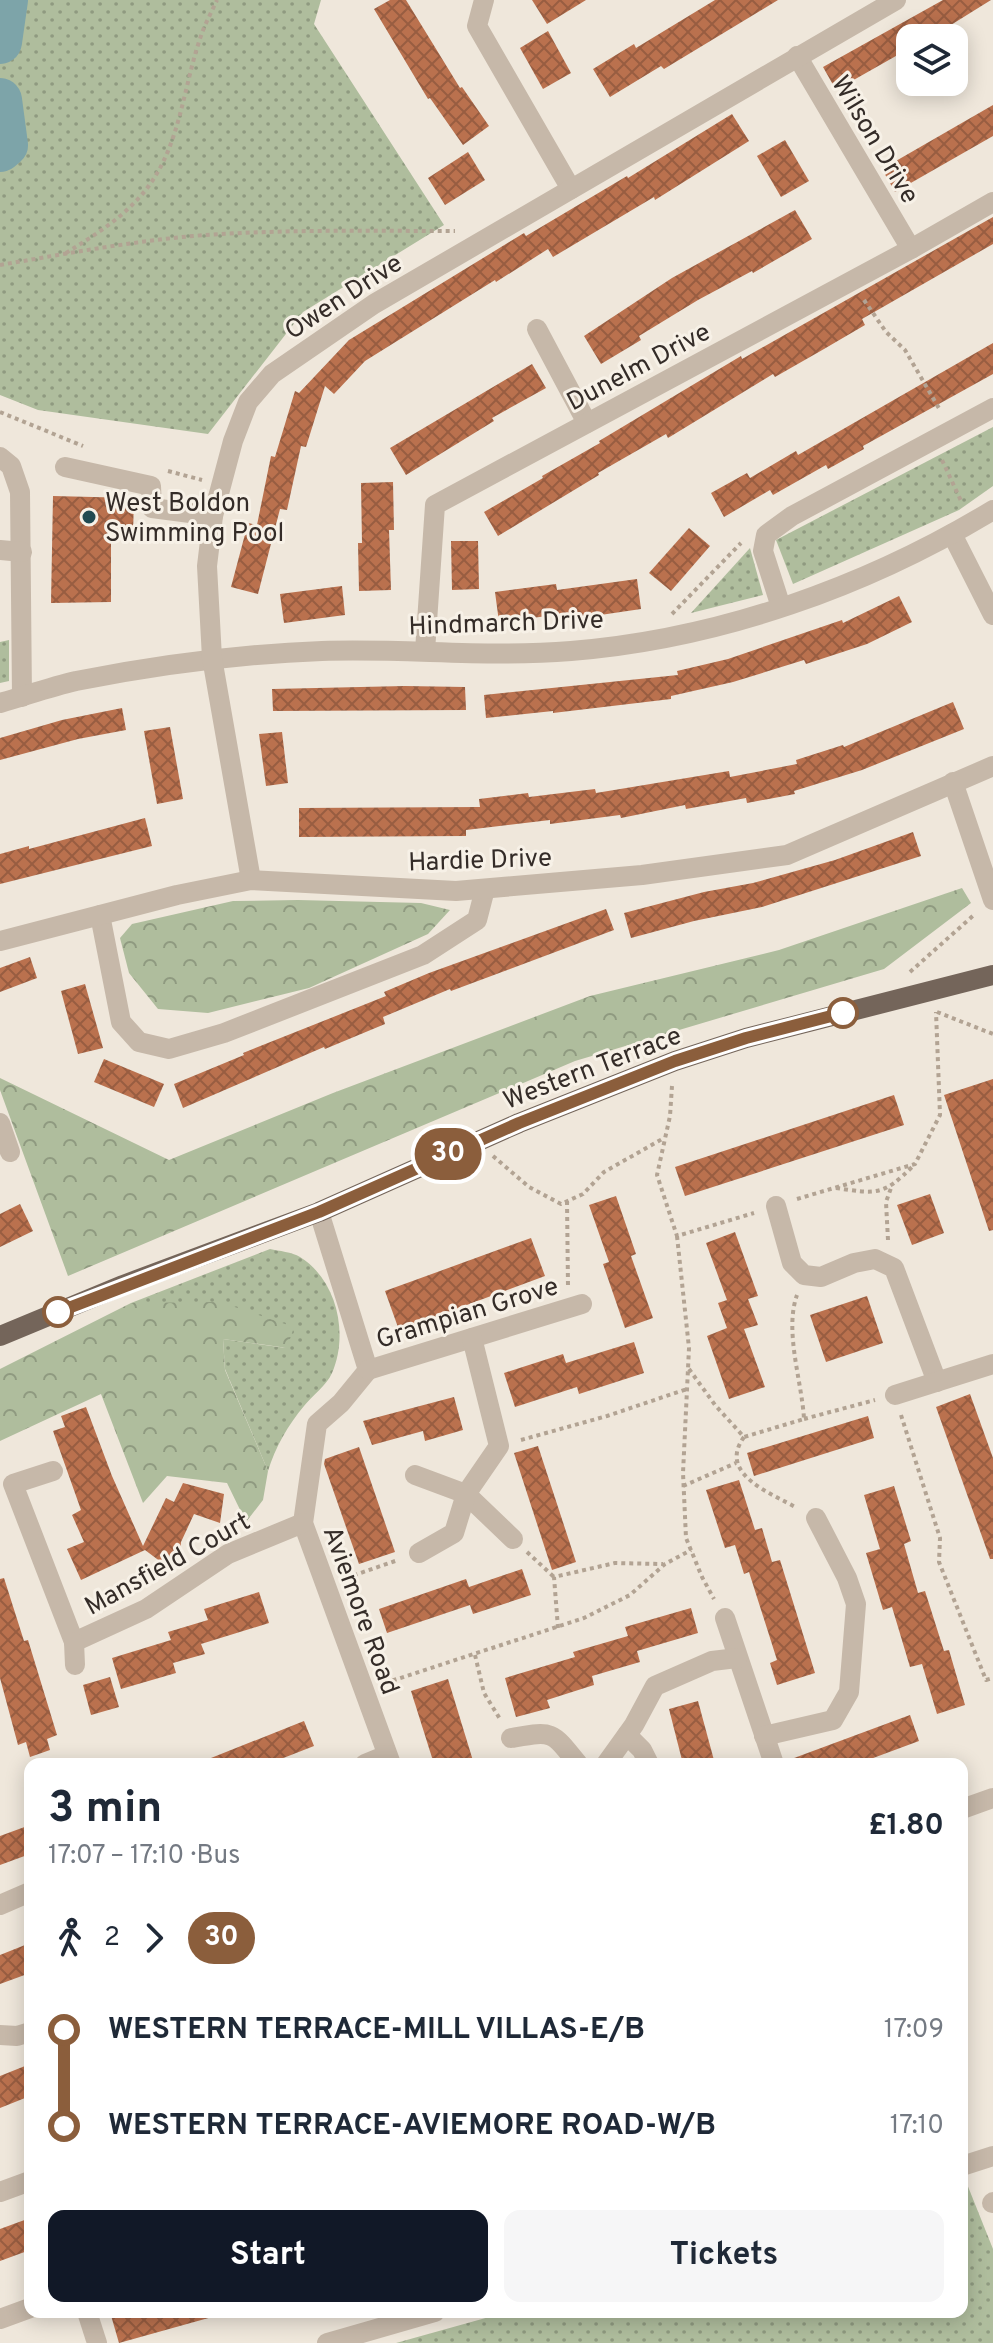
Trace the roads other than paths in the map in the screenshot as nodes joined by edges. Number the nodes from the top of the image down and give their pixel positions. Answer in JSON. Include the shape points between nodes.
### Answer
{"nodes":[{"id":1,"x":484,"y":0,"type":"edge"},
{"id":2,"x":896,"y":0,"type":"edge"},
{"id":3,"x":797,"y":56,"type":"junction"},
{"id":4,"x":571,"y":189,"type":"junction"},
{"id":5,"x":993,"y":202,"type":"edge"},
{"id":6,"x":911,"y":249,"type":"junction"},
{"id":7,"x":537,"y":329,"type":"dead end"},
{"id":8,"x":993,"y":408,"type":"edge"},
{"id":9,"x":587,"y":423,"type":"junction"},
{"id":10,"x":0,"y":457,"type":"edge"},
{"id":11,"x":65,"y":467,"type":"dead end"},
{"id":12,"x":993,"y":510,"type":"edge"},
{"id":13,"x":213,"y":516,"type":"junction"},
{"id":14,"x":952,"y":534,"type":"junction"},
{"id":15,"x":0,"y":550,"type":"edge"},
{"id":16,"x":22,"y":552,"type":"junction"},
{"id":17,"x":781,"y":607,"type":"junction"},
{"id":18,"x":993,"y":615,"type":"edge"},
{"id":19,"x":425,"y":651,"type":"junction"},
{"id":20,"x":212,"y":658,"type":"junction"},
{"id":21,"x":22,"y":697,"type":"junction"},
{"id":22,"x":0,"y":703,"type":"edge"},
{"id":23,"x":993,"y":766,"type":"edge"},
{"id":24,"x":953,"y":782,"type":"junction"},
{"id":25,"x":251,"y":880,"type":"junction"},
{"id":26,"x":485,"y":889,"type":"junction"},
{"id":27,"x":993,"y":900,"type":"edge"},
{"id":28,"x":100,"y":915,"type":"junction"},
{"id":29,"x":0,"y":941,"type":"edge"},
{"id":30,"x":993,"y":975,"type":"edge"},
{"id":31,"x":0,"y":1123,"type":"edge"},
{"id":32,"x":10,"y":1152,"type":"dead end"},
{"id":33,"x":776,"y":1206,"type":"road end"},
{"id":34,"x":319,"y":1212,"type":"junction"},
{"id":35,"x":577,"y":1305,"type":"road end"},
{"id":36,"x":0,"y":1336,"type":"edge"},
{"id":37,"x":472,"y":1338,"type":"junction"},
{"id":38,"x":993,"y":1364,"type":"edge"},
{"id":39,"x":368,"y":1370,"type":"junction"},
{"id":40,"x":937,"y":1382,"type":"junction"},
{"id":41,"x":895,"y":1395,"type":"road end"},
{"id":42,"x":53,"y":1471,"type":"dead end"},
{"id":43,"x":415,"y":1475,"type":"dead end"},
{"id":44,"x":466,"y":1494,"type":"junction"},
{"id":45,"x":816,"y":1518,"type":"road end"},
{"id":46,"x":303,"y":1523,"type":"junction"},
{"id":47,"x":513,"y":1539,"type":"road end"},
{"id":48,"x":419,"y":1553,"type":"road end"},
{"id":49,"x":725,"y":1618,"type":"road end"},
{"id":50,"x":74,"y":1642,"type":"junction"},
{"id":51,"x":737,"y":1658,"type":"junction"},
{"id":52,"x":75,"y":1665,"type":"dead end"},
{"id":53,"x":627,"y":1735,"type":"junction"},
{"id":54,"x":764,"y":1736,"type":"junction"},
{"id":55,"x":511,"y":1738,"type":"road end"},
{"id":56,"x":388,"y":1758,"type":"edge"},
{"id":57,"x":573,"y":1758,"type":"edge"},
{"id":58,"x":610,"y":1758,"type":"edge"},
{"id":59,"x":646,"y":1758,"type":"edge"},
{"id":60,"x":772,"y":1758,"type":"edge"},
{"id":61,"x":993,"y":1798,"type":"edge"},
{"id":62,"x":968,"y":1807,"type":"edge"},
{"id":63,"x":24,"y":1895,"type":"edge"},
{"id":64,"x":0,"y":1905,"type":"edge"},
{"id":65,"x":24,"y":2034,"type":"edge"},
{"id":66,"x":0,"y":2035,"type":"edge"},
{"id":67,"x":993,"y":2156,"type":"edge"},
{"id":68,"x":968,"y":2164,"type":"edge"},
{"id":69,"x":24,"y":2183,"type":"edge"},
{"id":70,"x":0,"y":2192,"type":"edge"},
{"id":71,"x":24,"y":2310,"type":"edge"},
{"id":72,"x":89,"y":2318,"type":"edge"},
{"id":73,"x":392,"y":2318,"type":"edge"},
{"id":74,"x":0,"y":2319,"type":"edge"},
{"id":75,"x":97,"y":2343,"type":"edge"},
{"id":76,"x":327,"y":2343,"type":"edge"}],
"edges":[{"from":1,"to":4,"type":"street","via":[[477,26]]},
{"from":2,"to":3,"type":"street","name":"Owen Drive"},
{"from":3,"to":4,"type":"street","name":"Owen Drive"},
{"from":3,"to":6,"type":"street","name":"Wilson Drive"},
{"from":4,"to":13,"type":"street","name":"Owen Drive","via":[[374,304],[272,374],[248,402]]},
{"from":5,"to":6,"type":"street","name":"Dunelm Drive"},
{"from":6,"to":9,"type":"street","name":"Dunelm Drive"},
{"from":7,"to":9,"type":"street"},
{"from":8,"to":17,"type":"street","via":[[766,535],[763,551]]},
{"from":9,"to":19,"type":"street","name":"Dunelm Drive","via":[[435,505]]},
{"from":10,"to":16,"type":"street","via":[[11,466],[20,492]]},
{"from":11,"to":13,"type":"street","via":[[151,486],[152,508]]},
{"from":12,"to":14,"type":"street","name":"Hindmarch Drive"},
{"from":13,"to":20,"type":"street","name":"Owen Drive","via":[[207,566]]},
{"from":14,"to":17,"type":"street","name":"Hindmarch Drive","via":[[859,580]]},
{"from":14,"to":18,"type":"street"},
{"from":15,"to":16,"type":"street"},
{"from":16,"to":21,"type":"street"},
{"from":17,"to":19,"type":"street","name":"Hindmarch Drive","via":[[647,641],[571,651]]},
{"from":19,"to":20,"type":"street","name":"Hindmarch Drive"},
{"from":20,"to":21,"type":"street","name":"Hindmarch Drive","via":[[73,682]]},
{"from":20,"to":25,"type":"street","name":"Owen Drive"},
{"from":21,"to":22,"type":"street","name":"Hindmarch Drive"},
{"from":23,"to":24,"type":"street","name":"Hardie Drive"},
{"from":24,"to":26,"type":"street","name":"Hardie Drive","via":[[787,855]]},
{"from":24,"to":27,"type":"street"},
{"from":25,"to":26,"type":"street","name":"Hardie Drive"},
{"from":25,"to":28,"type":"street","name":"Hardie Drive"},
{"from":26,"to":28,"type":"street","via":[[477,920],[423,955],[224,1033],[169,1049],[139,1042],[121,1022]]},
{"from":28,"to":29,"type":"street","name":"Hardie Drive"},
{"from":30,"to":34,"type":"main road","name":"Western Terrace","via":[[675,1061]]},
{"from":31,"to":32,"type":"street"},
{"from":33,"to":40,"type":"street","via":[[792,1263],[804,1275],[821,1277],[875,1259],[894,1268]]},
{"from":34,"to":36,"type":"main road","name":"Western Terrace"},
{"from":34,"to":39,"type":"street"},
{"from":35,"to":37,"type":"street","name":"Grampian Grove"},
{"from":37,"to":39,"type":"street","name":"Grampian Grove"},
{"from":37,"to":44,"type":"street","via":[[499,1446]]},
{"from":38,"to":40,"type":"street"},
{"from":39,"to":46,"type":"street","name":"Aviemore Road","via":[[317,1424]]},
{"from":40,"to":41,"type":"street"},
{"from":42,"to":50,"type":"street","name":"Mansfield Court","via":[[13,1484]]},
{"from":43,"to":44,"type":"street"},
{"from":44,"to":47,"type":"street"},
{"from":44,"to":48,"type":"street","via":[[454,1533]]},
{"from":45,"to":54,"type":"street","via":[[856,1604],[849,1692],[833,1720]]},
{"from":46,"to":50,"type":"street","name":"Mansfield Court","via":[[228,1554],[146,1609]]},
{"from":46,"to":56,"type":"street","name":"Aviemore Road"},
{"from":49,"to":51,"type":"street"},
{"from":50,"to":52,"type":"street"},
{"from":51,"to":53,"type":"street","via":[[712,1661],[655,1686]]},
{"from":51,"to":54,"type":"street"},
{"from":53,"to":58,"type":"street"},
{"from":53,"to":59,"type":"street"},
{"from":54,"to":60,"type":"street"},
{"from":55,"to":57,"type":"street","via":[[544,1732]]},
{"from":61,"to":62,"type":"street"},
{"from":63,"to":64,"type":"street"},
{"from":65,"to":66,"type":"street"},
{"from":67,"to":68,"type":"street"},
{"from":69,"to":70,"type":"street"},
{"from":71,"to":74,"type":"street"},
{"from":72,"to":75,"type":"street"},
{"from":73,"to":76,"type":"street"}]}
